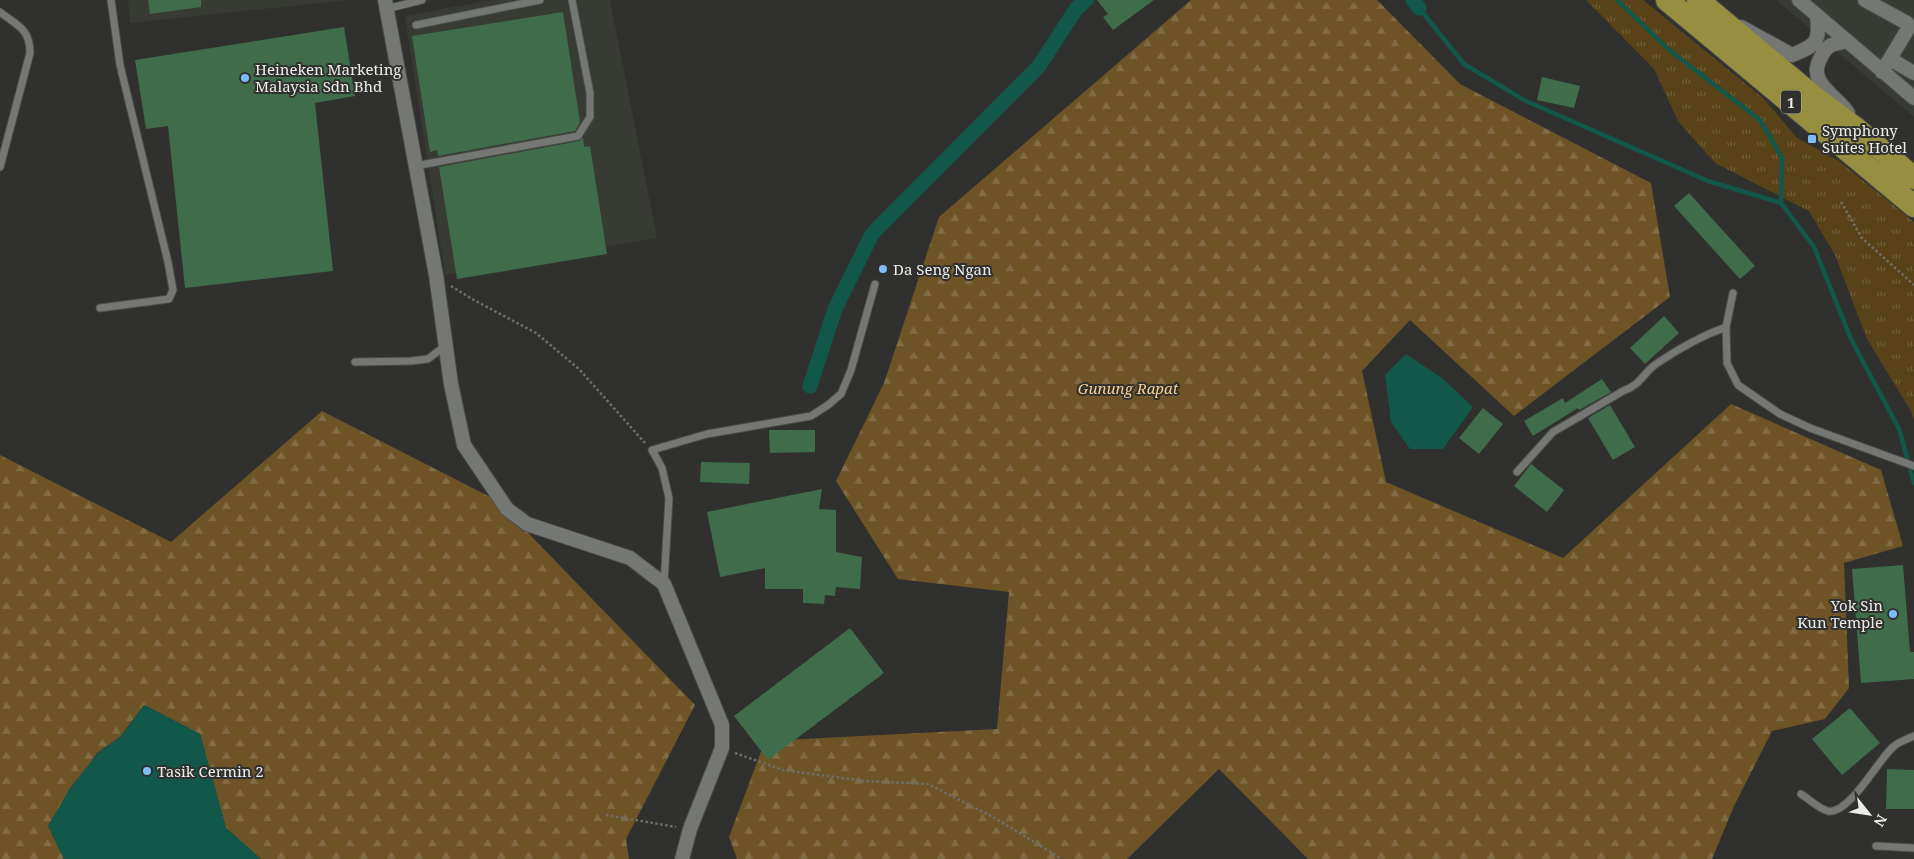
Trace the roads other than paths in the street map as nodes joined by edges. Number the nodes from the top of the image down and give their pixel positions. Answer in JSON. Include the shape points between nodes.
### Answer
{"nodes":[{"id":1,"x":111,"y":0,"type":"edge"},
{"id":2,"x":422,"y":0,"type":"edge"},
{"id":3,"x":540,"y":0,"type":"edge"},
{"id":4,"x":572,"y":0,"type":"edge"},
{"id":5,"x":1667,"y":0,"type":"edge"},
{"id":6,"x":1698,"y":0,"type":"edge"},
{"id":7,"x":1799,"y":0,"type":"edge"},
{"id":8,"x":1865,"y":0,"type":"edge"},
{"id":9,"x":386,"y":5,"type":"edge"},
{"id":10,"x":0,"y":12,"type":"edge"},
{"id":11,"x":1817,"y":16,"type":"junction"},
{"id":12,"x":1728,"y":24,"type":"junction"},
{"id":13,"x":416,"y":25,"type":"dead end"},
{"id":14,"x":1847,"y":42,"type":"junction"},
{"id":15,"x":1890,"y":59,"type":"junction"},
{"id":16,"x":1882,"y":72,"type":"junction"},
{"id":17,"x":1914,"y":73,"type":"edge"},
{"id":18,"x":1914,"y":98,"type":"edge"},
{"id":19,"x":1857,"y":129,"type":"junction"},
{"id":20,"x":415,"y":166,"type":"junction"},
{"id":21,"x":0,"y":167,"type":"edge"},
{"id":22,"x":1914,"y":178,"type":"edge"},
{"id":23,"x":1914,"y":206,"type":"edge"},
{"id":24,"x":875,"y":284,"type":"dead end"},
{"id":25,"x":1733,"y":293,"type":"dead end"},
{"id":26,"x":100,"y":308,"type":"dead end"},
{"id":27,"x":1726,"y":327,"type":"junction"},
{"id":28,"x":445,"y":346,"type":"junction"},
{"id":29,"x":355,"y":362,"type":"dead end"},
{"id":30,"x":1914,"y":466,"type":"edge"},
{"id":31,"x":1517,"y":472,"type":"dead end"},
{"id":32,"x":664,"y":584,"type":"junction"},
{"id":33,"x":1914,"y":736,"type":"edge"},
{"id":34,"x":1801,"y":794,"type":"dead end"},
{"id":35,"x":1876,"y":846,"type":"dead end"},
{"id":36,"x":1914,"y":848,"type":"edge"},
{"id":37,"x":682,"y":859,"type":"edge"}],
"edges":[{"from":1,"to":26,"type":"lane","via":[[120,65],[173,290],[169,299]]},
{"from":2,"to":9,"type":"lane"},
{"from":3,"to":13,"type":"lane"},
{"from":4,"to":20,"type":"lane","via":[[590,93],[590,117],[578,136]]},
{"from":5,"to":23,"type":"highway","number":"1"},
{"from":6,"to":12,"type":"highway","number":"1"},
{"from":7,"to":11,"type":"street"},
{"from":8,"to":15,"type":"street","via":[[1910,27]]},
{"from":9,"to":20,"type":"street"},
{"from":10,"to":21,"type":"lane","via":[[25,32],[30,40],[30,53]]},
{"from":11,"to":12,"type":"street","via":[[1819,35],[1814,43],[1792,55],[1745,28]]},
{"from":11,"to":14,"type":"street"},
{"from":12,"to":19,"type":"highway","number":"1"},
{"from":14,"to":16,"type":"street"},
{"from":14,"to":19,"type":"street","via":[[1832,44],[1824,50],[1816,74],[1821,85],[1847,110]]},
{"from":15,"to":16,"type":"street"},
{"from":15,"to":17,"type":"street"},
{"from":16,"to":18,"type":"street"},
{"from":19,"to":22,"type":"highway","number":"1"},
{"from":20,"to":28,"type":"street","via":[[436,275]]},
{"from":24,"to":32,"type":"lane","via":[[851,370],[841,394],[828,405],[811,416],[708,434],[652,450],[662,468],[669,498]]},
{"from":25,"to":27,"type":"lane"},
{"from":27,"to":30,"type":"lane","via":[[1727,363],[1738,385],[1780,414],[1810,428]]},
{"from":27,"to":31,"type":"lane","via":[[1702,335],[1654,366],[1635,386],[1553,432]]},
{"from":28,"to":29,"type":"lane","via":[[428,359]]},
{"from":28,"to":32,"type":"street","via":[[464,445],[507,509],[527,524],[630,558]]},
{"from":32,"to":37,"type":"street","via":[[722,725],[722,748],[690,829]]},
{"from":33,"to":34,"type":"lane","via":[[1894,746],[1856,793],[1835,811],[1826,810]]},
{"from":35,"to":36,"type":"lane"}]}
